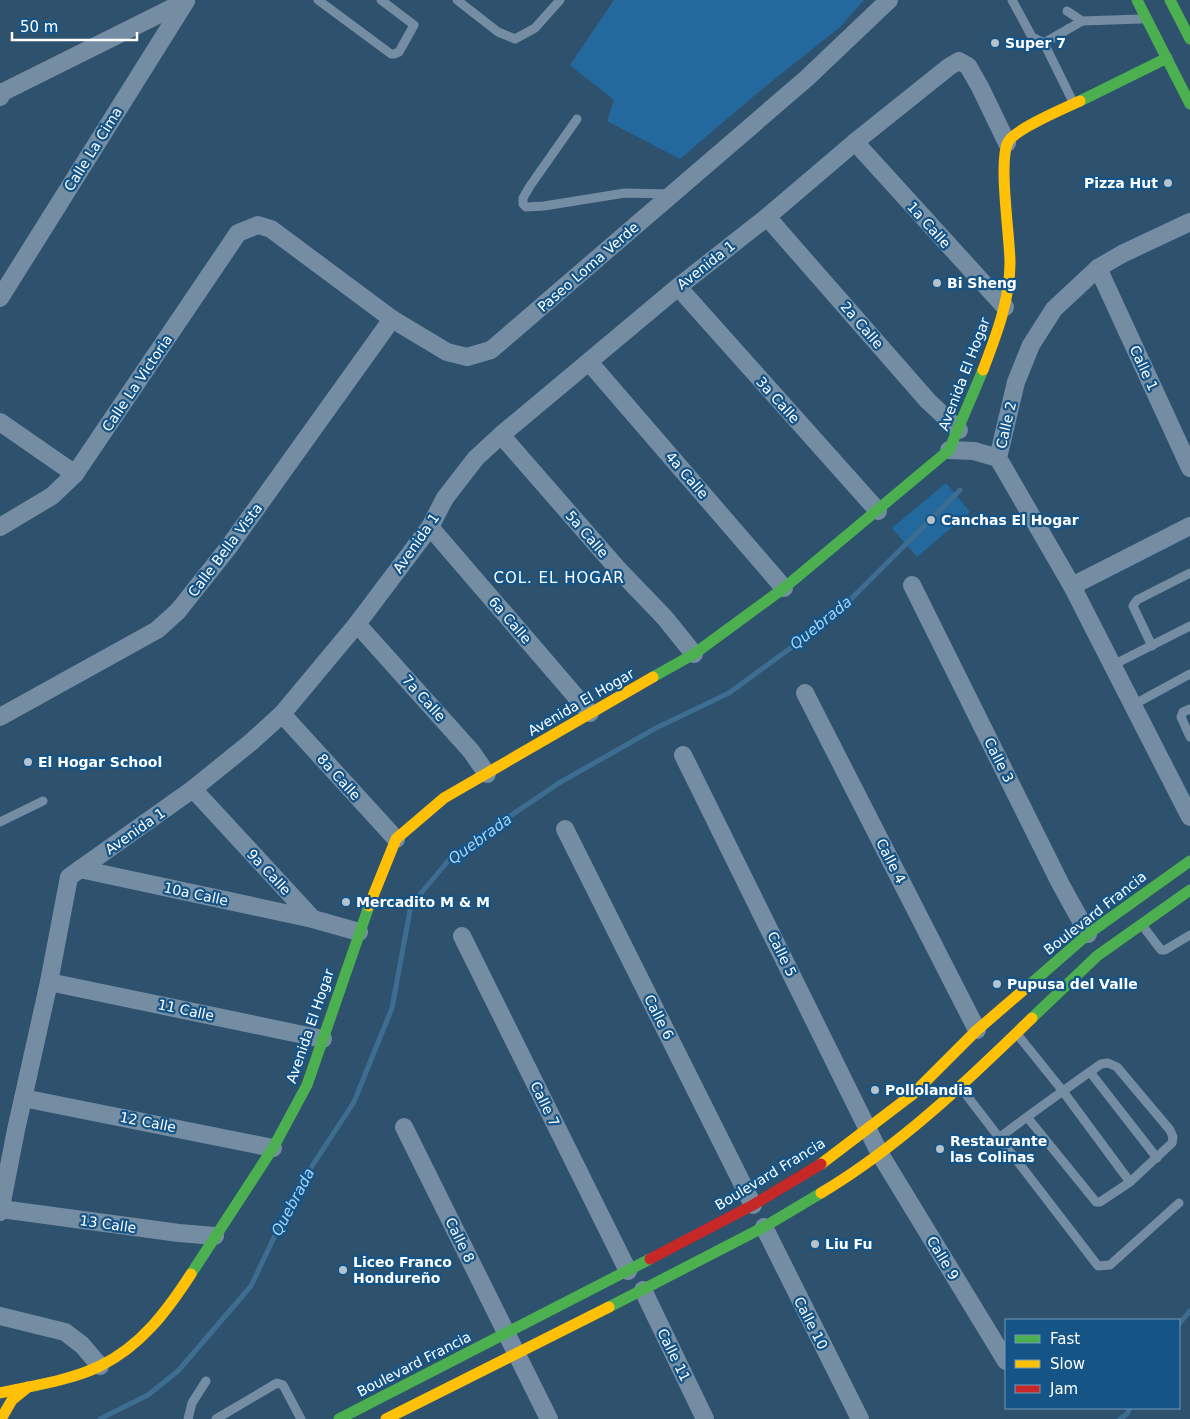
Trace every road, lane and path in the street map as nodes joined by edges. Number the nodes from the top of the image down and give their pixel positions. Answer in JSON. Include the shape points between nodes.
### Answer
{"nodes":[{"id":1,"x":187,"y":0,"type":"edge"},
{"id":2,"x":318,"y":0,"type":"edge"},
{"id":3,"x":381,"y":0,"type":"edge"},
{"id":4,"x":457,"y":0,"type":"edge"},
{"id":5,"x":560,"y":0,"type":"edge"},
{"id":6,"x":889,"y":0,"type":"edge"},
{"id":7,"x":1012,"y":0,"type":"edge"},
{"id":8,"x":1137,"y":0,"type":"edge"},
{"id":9,"x":1170,"y":0,"type":"edge"},
{"id":10,"x":1067,"y":11,"type":"dead end"},
{"id":11,"x":1146,"y":18,"type":"junction"},
{"id":12,"x":1082,"y":21,"type":"junction"},
{"id":13,"x":1190,"y":39,"type":"edge"},
{"id":14,"x":1044,"y":42,"type":"junction"},
{"id":15,"x":1167,"y":58,"type":"junction"},
{"id":16,"x":1,"y":93,"type":"edge"},
{"id":17,"x":1190,"y":104,"type":"edge"},
{"id":18,"x":1074,"y":105,"type":"junction"},
{"id":19,"x":577,"y":119,"type":"dead end"},
{"id":20,"x":855,"y":142,"type":"junction"},
{"id":21,"x":1007,"y":143,"type":"junction"},
{"id":22,"x":672,"y":194,"type":"junction"},
{"id":23,"x":767,"y":217,"type":"junction"},
{"id":24,"x":1190,"y":222,"type":"edge"},
{"id":25,"x":258,"y":224,"type":"joint"},
{"id":26,"x":1098,"y":268,"type":"junction"},
{"id":27,"x":678,"y":288,"type":"junction"},
{"id":28,"x":0,"y":298,"type":"edge"},
{"id":29,"x":1005,"y":307,"type":"junction"},
{"id":30,"x":392,"y":319,"type":"junction"},
{"id":31,"x":589,"y":362,"type":"junction"},
{"id":32,"x":0,"y":422,"type":"edge"},
{"id":33,"x":959,"y":430,"type":"junction"},
{"id":34,"x":501,"y":434,"type":"junction"},
{"id":35,"x":949,"y":450,"type":"junction"},
{"id":36,"x":998,"y":458,"type":"junction"},
{"id":37,"x":1190,"y":468,"type":"edge"},
{"id":38,"x":75,"y":474,"type":"junction"},
{"id":39,"x":878,"y":511,"type":"junction"},
{"id":40,"x":1190,"y":526,"type":"edge"},
{"id":41,"x":0,"y":527,"type":"edge"},
{"id":42,"x":430,"y":527,"type":"junction"},
{"id":43,"x":1190,"y":573,"type":"edge"},
{"id":44,"x":912,"y":585,"type":"dead end"},
{"id":45,"x":1072,"y":586,"type":"junction"},
{"id":46,"x":784,"y":588,"type":"junction"},
{"id":47,"x":357,"y":624,"type":"junction"},
{"id":48,"x":1190,"y":626,"type":"edge"},
{"id":49,"x":1152,"y":646,"type":"junction"},
{"id":50,"x":694,"y":654,"type":"junction"},
{"id":51,"x":1113,"y":665,"type":"junction"},
{"id":52,"x":1190,"y":674,"type":"edge"},
{"id":53,"x":805,"y":693,"type":"dead end"},
{"id":54,"x":1133,"y":705,"type":"junction"},
{"id":55,"x":1190,"y":709,"type":"edge"},
{"id":56,"x":282,"y":714,"type":"junction"},
{"id":57,"x":590,"y":714,"type":"junction"},
{"id":58,"x":0,"y":718,"type":"edge"},
{"id":59,"x":1190,"y":737,"type":"edge"},
{"id":60,"x":683,"y":755,"type":"dead end"},
{"id":61,"x":487,"y":774,"type":"junction"},
{"id":62,"x":193,"y":790,"type":"junction"},
{"id":63,"x":44,"y":801,"type":"dead end"},
{"id":64,"x":1190,"y":817,"type":"edge"},
{"id":65,"x":0,"y":822,"type":"edge"},
{"id":66,"x":565,"y":829,"type":"dead end"},
{"id":67,"x":396,"y":839,"type":"junction"},
{"id":68,"x":1190,"y":860,"type":"edge"},
{"id":69,"x":80,"y":869,"type":"junction"},
{"id":70,"x":1190,"y":890,"type":"edge"},
{"id":71,"x":313,"y":919,"type":"junction"},
{"id":72,"x":1142,"y":924,"type":"junction"},
{"id":73,"x":359,"y":932,"type":"junction"},
{"id":74,"x":1088,"y":934,"type":"junction"},
{"id":75,"x":1190,"y":935,"type":"edge"},
{"id":76,"x":462,"y":936,"type":"dead end"},
{"id":77,"x":49,"y":982,"type":"junction"},
{"id":78,"x":978,"y":1030,"type":"junction"},
{"id":79,"x":1017,"y":1034,"type":"junction"},
{"id":80,"x":323,"y":1039,"type":"junction"},
{"id":81,"x":1090,"y":1072,"type":"junction"},
{"id":82,"x":961,"y":1087,"type":"junction"},
{"id":83,"x":1062,"y":1090,"type":"junction"},
{"id":84,"x":23,"y":1098,"type":"junction"},
{"id":85,"x":1027,"y":1117,"type":"junction"},
{"id":86,"x":404,"y":1127,"type":"dead end"},
{"id":87,"x":868,"y":1128,"type":"junction"},
{"id":88,"x":8,"y":1129,"type":"edge"},
{"id":89,"x":1000,"y":1137,"type":"junction"},
{"id":90,"x":273,"y":1148,"type":"junction"},
{"id":91,"x":880,"y":1154,"type":"junction"},
{"id":92,"x":1157,"y":1158,"type":"junction"},
{"id":93,"x":1130,"y":1182,"type":"junction"},
{"id":94,"x":1179,"y":1203,"type":"dead end"},
{"id":95,"x":753,"y":1205,"type":"junction"},
{"id":96,"x":0,"y":1210,"type":"edge"},
{"id":97,"x":764,"y":1227,"type":"junction"},
{"id":98,"x":216,"y":1236,"type":"junction"},
{"id":99,"x":628,"y":1271,"type":"junction"},
{"id":100,"x":643,"y":1290,"type":"junction"},
{"id":101,"x":0,"y":1316,"type":"edge"},
{"id":102,"x":507,"y":1334,"type":"junction"},
{"id":103,"x":516,"y":1353,"type":"junction"},
{"id":104,"x":1005,"y":1359,"type":"edge"},
{"id":105,"x":100,"y":1366,"type":"junction"},
{"id":106,"x":206,"y":1381,"type":"dead end"},
{"id":107,"x":35,"y":1384,"type":"junction"},
{"id":108,"x":0,"y":1393,"type":"edge"},
{"id":109,"x":1,"y":1419,"type":"edge"},
{"id":110,"x":188,"y":1419,"type":"edge"},
{"id":111,"x":216,"y":1419,"type":"edge"},
{"id":112,"x":301,"y":1419,"type":"edge"},
{"id":113,"x":339,"y":1419,"type":"edge"},
{"id":114,"x":386,"y":1419,"type":"edge"},
{"id":115,"x":549,"y":1419,"type":"edge"},
{"id":116,"x":705,"y":1419,"type":"edge"},
{"id":117,"x":860,"y":1419,"type":"edge"}],
"edges":[{"from":1,"to":16,"type":"street"},
{"from":1,"to":28,"type":"street","name":"Calle La Cima"},
{"from":2,"to":3,"type":"lane","via":[[394,54],[414,26]]},
{"from":4,"to":5,"type":"lane","via":[[498,32],[515,39],[535,28]]},
{"from":6,"to":22,"type":"street","name":"Paseo Loma Verde","via":[[807,78]]},
{"from":7,"to":14,"type":"lane","via":[[1032,37]]},
{"from":8,"to":11,"type":"street"},
{"from":9,"to":13,"type":"street"},
{"from":10,"to":12,"type":"lane"},
{"from":11,"to":12,"type":"lane"},
{"from":11,"to":15,"type":"street"},
{"from":12,"to":14,"type":"lane"},
{"from":14,"to":18,"type":"lane"},
{"from":15,"to":17,"type":"street"},
{"from":15,"to":18,"type":"street"},
{"from":18,"to":21,"type":"street","via":[[1015,134]]},
{"from":19,"to":22,"type":"lane","via":[[523,198],[526,207],[625,193]]},
{"from":20,"to":21,"type":"street","name":"Avenida 1","via":[[959,61],[968,66]]},
{"from":20,"to":23,"type":"street","name":"Avenida 1"},
{"from":20,"to":29,"type":"street","name":"1a Calle"},
{"from":21,"to":29,"type":"street","name":"Avenida El Hogar","via":[[1005,171],[1010,265]]},
{"from":22,"to":30,"type":"street","name":"Paseo Loma Verde","via":[[491,350],[467,357],[447,352]]},
{"from":23,"to":27,"type":"street","name":"Avenida 1"},
{"from":23,"to":33,"type":"street","name":"2a Calle","via":[[928,401]]},
{"from":24,"to":26,"type":"street","name":"Calle 2"},
{"from":25,"to":30,"type":"street","name":"Paseo Loma Verde","via":[[271,229]]},
{"from":25,"to":38,"type":"street","name":"Calle La Victoria","via":[[238,233]]},
{"from":26,"to":36,"type":"street","name":"Calle 2","via":[[1054,309],[1031,345],[1016,382]]},
{"from":26,"to":37,"type":"street","name":"Calle 1"},
{"from":27,"to":31,"type":"street","name":"Avenida 1"},
{"from":27,"to":39,"type":"street","name":"3a Calle"},
{"from":29,"to":33,"type":"street","name":"Avenida El Hogar"},
{"from":30,"to":58,"type":"street","name":"Calle Bella Vista","via":[[228,548],[178,611],[157,630]]},
{"from":31,"to":34,"type":"street","name":"Avenida 1"},
{"from":31,"to":46,"type":"street","name":"4a Calle"},
{"from":32,"to":38,"type":"street"},
{"from":33,"to":35,"type":"street","name":"Avenida El Hogar"},
{"from":34,"to":42,"type":"street","name":"Avenida 1","via":[[476,458],[445,498]]},
{"from":34,"to":50,"type":"street","name":"5a Calle"},
{"from":35,"to":36,"type":"street","via":[[974,451]]},
{"from":35,"to":39,"type":"street","name":"Avenida El Hogar"},
{"from":36,"to":45,"type":"street","name":"Calle 2"},
{"from":38,"to":41,"type":"street","name":"Calle La Victoria","via":[[52,496]]},
{"from":39,"to":46,"type":"street","name":"Avenida El Hogar"},
{"from":40,"to":45,"type":"street"},
{"from":42,"to":47,"type":"street","name":"Avenida 1"},
{"from":42,"to":57,"type":"street","name":"6a Calle"},
{"from":43,"to":49,"type":"lane","via":[[1137,600],[1133,606]]},
{"from":44,"to":74,"type":"street","name":"Calle 3"},
{"from":45,"to":51,"type":"street","name":"Calle 2"},
{"from":46,"to":50,"type":"street","name":"Avenida El Hogar"},
{"from":47,"to":56,"type":"street","name":"Avenida 1"},
{"from":47,"to":61,"type":"street","name":"7a Calle","via":[[471,751]]},
{"from":48,"to":49,"type":"lane"},
{"from":49,"to":51,"type":"lane"},
{"from":50,"to":57,"type":"street","name":"Avenida El Hogar"},
{"from":51,"to":54,"type":"street","name":"Calle 2"},
{"from":52,"to":54,"type":"lane"},
{"from":53,"to":78,"type":"street","name":"Calle 4"},
{"from":54,"to":64,"type":"street","name":"Calle 2"},
{"from":55,"to":59,"type":"lane","via":[[1181,717]]},
{"from":56,"to":62,"type":"street","name":"Avenida 1"},
{"from":56,"to":67,"type":"street","name":"8a Calle"},
{"from":57,"to":61,"type":"street","name":"Avenida El Hogar"},
{"from":60,"to":87,"type":"street","name":"Calle 5"},
{"from":61,"to":67,"type":"street","name":"Avenida El Hogar","via":[[444,798]]},
{"from":62,"to":69,"type":"street","name":"Avenida 1"},
{"from":62,"to":71,"type":"street","name":"9a Calle"},
{"from":63,"to":65,"type":"lane"},
{"from":66,"to":95,"type":"street","name":"Calle 6"},
{"from":67,"to":73,"type":"street","name":"Avenida El Hogar"},
{"from":68,"to":74,"type":"street","name":"Boulevard Francia"},
{"from":69,"to":71,"type":"street","name":"10a Calle"},
{"from":69,"to":77,"type":"street","name":"Avenida 1","via":[[69,877]]},
{"from":70,"to":72,"type":"street"},
{"from":71,"to":73,"type":"street"},
{"from":72,"to":75,"type":"lane","via":[[1161,950]]},
{"from":72,"to":79,"type":"street","via":[[1097,956]]},
{"from":73,"to":80,"type":"street","name":"Avenida El Hogar"},
{"from":74,"to":78,"type":"street","name":"Boulevard Francia"},
{"from":76,"to":99,"type":"street","name":"Calle 7"},
{"from":77,"to":80,"type":"street","name":"11 Calle"},
{"from":77,"to":84,"type":"street","name":"Avenida 1"},
{"from":78,"to":87,"type":"street","name":"Boulevard Francia","via":[[913,1094]]},
{"from":79,"to":82,"type":"street"},
{"from":79,"to":83,"type":"lane"},
{"from":80,"to":90,"type":"street","name":"Avenida El Hogar","via":[[306,1085]]},
{"from":81,"to":83,"type":"lane"},
{"from":81,"to":92,"type":"lane"},
{"from":81,"to":92,"type":"lane","via":[[1101,1064],[1117,1067],[1170,1130],[1172,1143]]},
{"from":82,"to":89,"type":"lane"},
{"from":82,"to":91,"type":"street"},
{"from":83,"to":85,"type":"lane"},
{"from":83,"to":93,"type":"lane"},
{"from":84,"to":88,"type":"street","name":"Avenida 1"},
{"from":84,"to":90,"type":"street","name":"12 Calle"},
{"from":85,"to":89,"type":"lane"},
{"from":85,"to":93,"type":"lane","via":[[1096,1202]]},
{"from":86,"to":102,"type":"street","name":"Calle 8"},
{"from":87,"to":91,"type":"street","name":"Calle 5"},
{"from":87,"to":95,"type":"street","name":"Boulevard Francia","via":[[817,1167]]},
{"from":88,"to":96,"type":"street","name":"Avenida 1"},
{"from":89,"to":94,"type":"lane","via":[[1098,1266],[1110,1265]]},
{"from":90,"to":98,"type":"street","name":"Avenida El Hogar"},
{"from":91,"to":97,"type":"street"},
{"from":91,"to":104,"type":"street","name":"Calle 9"},
{"from":92,"to":93,"type":"lane"},
{"from":95,"to":99,"type":"street","name":"Boulevard Francia"},
{"from":96,"to":98,"type":"street","name":"13 Calle"},
{"from":97,"to":100,"type":"street"},
{"from":97,"to":117,"type":"street","name":"Calle 10"},
{"from":98,"to":105,"type":"street","name":"Avenida El Hogar","via":[[156,1323],[136,1343]]},
{"from":99,"to":102,"type":"street","name":"Boulevard Francia"},
{"from":100,"to":103,"type":"street"},
{"from":100,"to":116,"type":"street","name":"Calle 11"},
{"from":101,"to":105,"type":"street","via":[[65,1332],[82,1345]]},
{"from":102,"to":103,"type":"street","name":"Calle 8"},
{"from":102,"to":113,"type":"street","name":"Boulevard Francia"},
{"from":103,"to":114,"type":"street"},
{"from":103,"to":115,"type":"street","name":"Calle 8"},
{"from":105,"to":107,"type":"street","name":"Avenida El Hogar"},
{"from":106,"to":110,"type":"lane","via":[[192,1403]]},
{"from":107,"to":108,"type":"street","name":"Avenida El Hogar"},
{"from":107,"to":109,"type":"street","via":[[12,1399]]},
{"from":111,"to":112,"type":"lane","via":[[277,1383],[283,1385]]}]}
